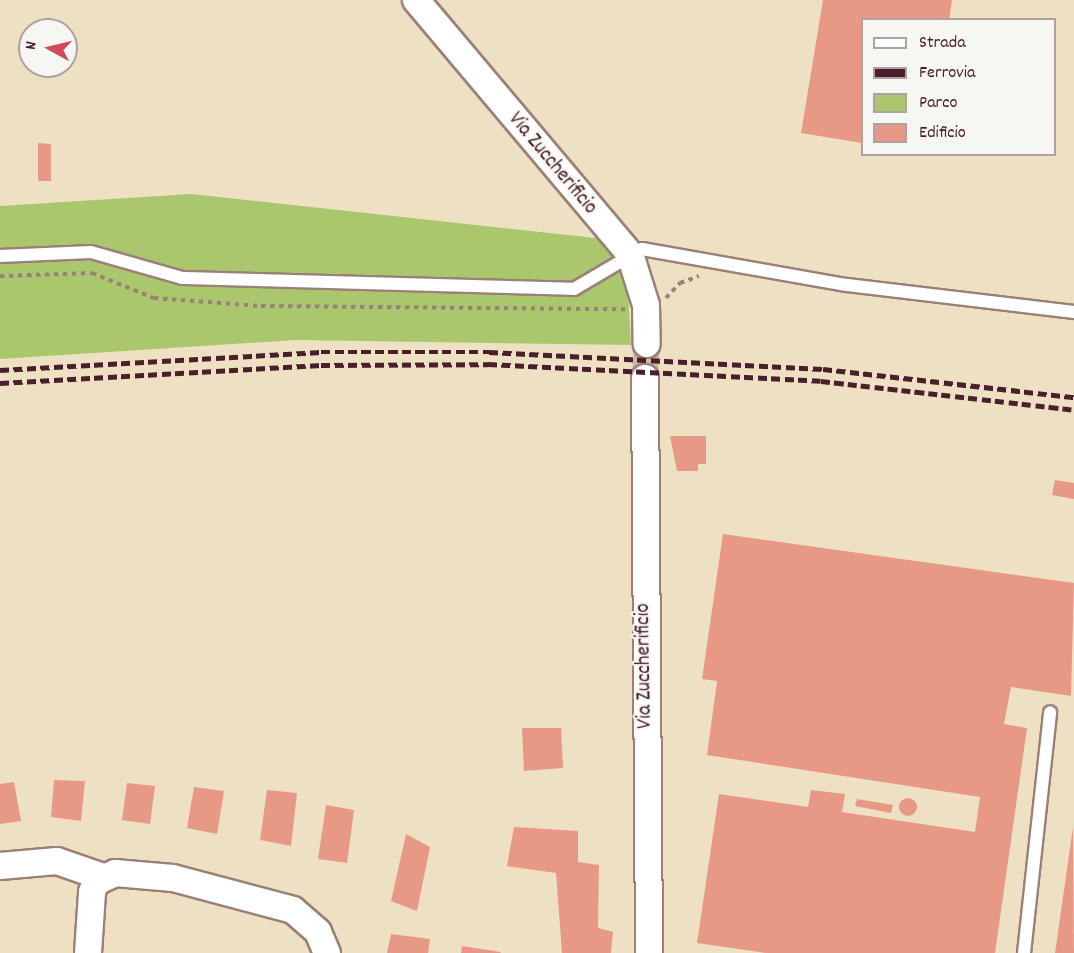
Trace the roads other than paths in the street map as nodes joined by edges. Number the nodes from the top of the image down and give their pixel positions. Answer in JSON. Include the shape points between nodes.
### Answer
{"nodes":[{"id":1,"x":416,"y":0,"type":"edge"},
{"id":2,"x":630,"y":254,"type":"junction"},
{"id":3,"x":0,"y":256,"type":"edge"},
{"id":4,"x":1074,"y":312,"type":"edge"},
{"id":5,"x":647,"y":344,"type":"tunnel mouth"},
{"id":6,"x":645,"y":378,"type":"tunnel mouth"},
{"id":7,"x":1050,"y":712,"type":"dead end"},
{"id":8,"x":0,"y":866,"type":"edge"},
{"id":9,"x":103,"y":877,"type":"junction"},
{"id":10,"x":88,"y":953,"type":"edge"},
{"id":11,"x":327,"y":953,"type":"edge"},
{"id":12,"x":649,"y":953,"type":"edge"},
{"id":13,"x":1024,"y":953,"type":"edge"}],
"edges":[{"from":1,"to":2,"type":"street","name":"Via Zuccherificio"},
{"from":2,"to":3,"type":"lane","via":[[606,275],[574,289],[182,278],[91,252]]},
{"from":2,"to":4,"type":"lane","via":[[642,249],[847,285]]},
{"from":2,"to":5,"type":"street","name":"Via Zuccherificio","via":[[646,305]]},
{"from":6,"to":12,"type":"street","name":"Via Zuccherificio"},
{"from":7,"to":13,"type":"lane"},
{"from":8,"to":9,"type":"street","via":[[57,861]]},
{"from":9,"to":10,"type":"street","via":[[92,891]]},
{"from":9,"to":11,"type":"street","via":[[173,878],[293,910],[314,927]]}]}
